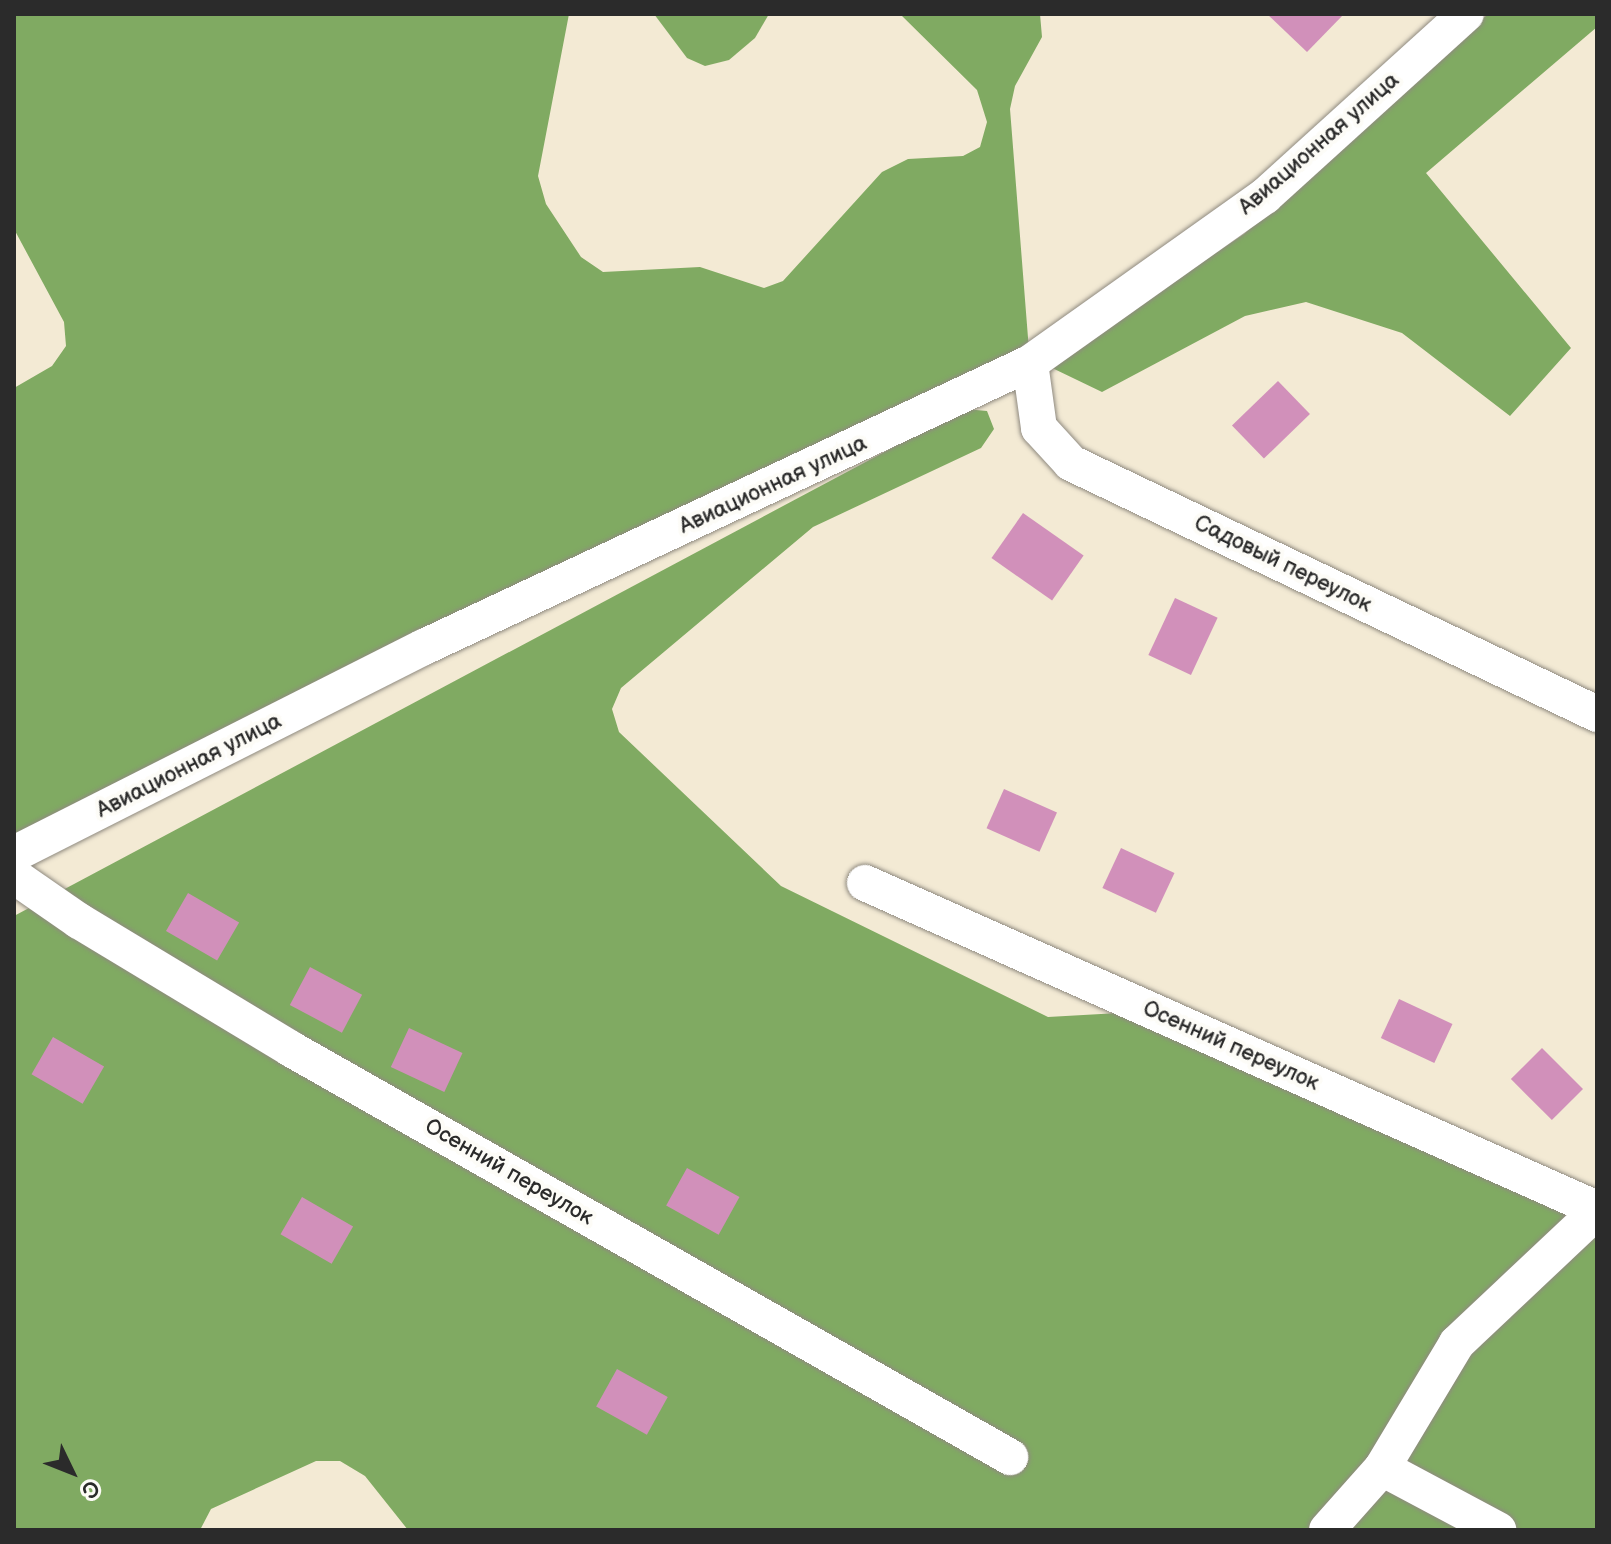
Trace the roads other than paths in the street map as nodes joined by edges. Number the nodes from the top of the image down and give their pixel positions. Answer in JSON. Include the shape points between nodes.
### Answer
{"nodes":[{"id":1,"x":1463,"y":15,"type":"edge"},
{"id":2,"x":1030,"y":363,"type":"junction"},
{"id":3,"x":1597,"y":714,"type":"edge"},
{"id":4,"x":14,"y":854,"type":"edge"},
{"id":5,"x":14,"y":876,"type":"edge"},
{"id":6,"x":865,"y":883,"type":"dead end"},
{"id":7,"x":1597,"y":1210,"type":"edge"},
{"id":8,"x":1010,"y":1457,"type":"dead end"},
{"id":9,"x":1382,"y":1468,"type":"junction"},
{"id":10,"x":1327,"y":1530,"type":"edge"},
{"id":11,"x":1498,"y":1530,"type":"edge"}],
"edges":[{"from":1,"to":2,"type":"street","name":"Авиационная улица","via":[[1265,196]]},
{"from":2,"to":3,"type":"street","name":"Садовый переулок","via":[[1039,428],[1071,463]]},
{"from":2,"to":4,"type":"street","name":"Авиационная улица","via":[[424,647]]},
{"from":5,"to":8,"type":"street","name":"Осенний переулок","via":[[291,1049]]},
{"from":6,"to":7,"type":"street","name":"Осенний переулок"},
{"from":7,"to":9,"type":"street","via":[[1457,1343]]},
{"from":9,"to":10,"type":"street"},
{"from":9,"to":11,"type":"street"}]}
